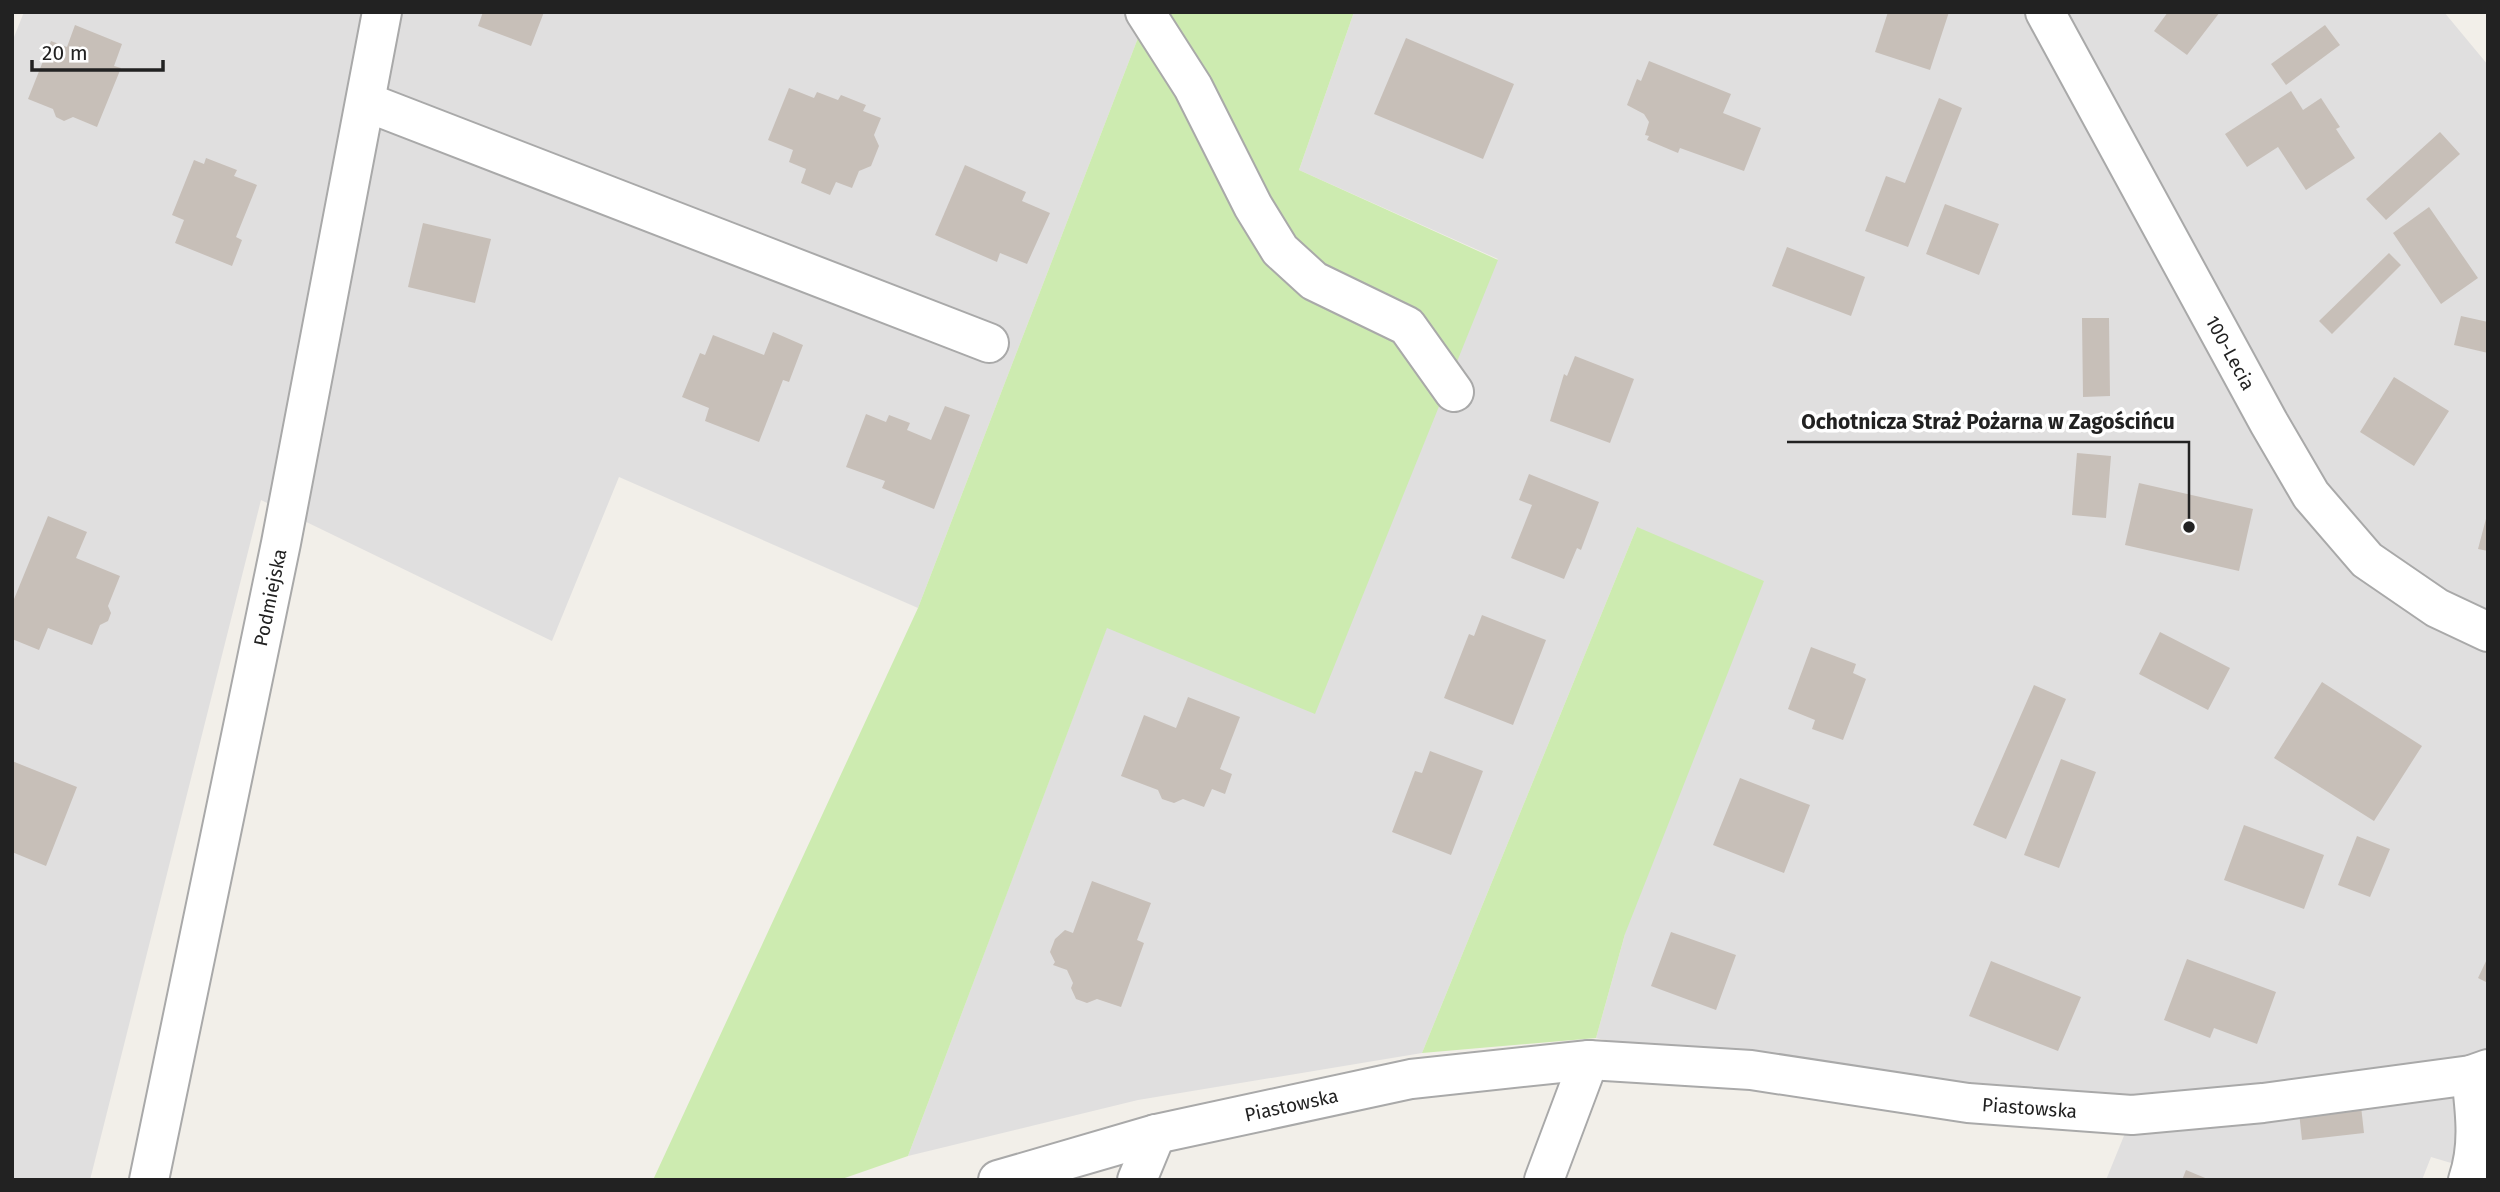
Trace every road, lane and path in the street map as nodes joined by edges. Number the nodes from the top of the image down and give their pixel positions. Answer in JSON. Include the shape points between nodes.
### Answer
{"nodes":[{"id":1,"x":382,"y":12,"type":"edge"},
{"id":2,"x":1145,"y":12,"type":"edge"},
{"id":3,"x":2045,"y":12,"type":"edge"},
{"id":4,"x":366,"y":102,"type":"junction"},
{"id":5,"x":989,"y":343,"type":"dead end"},
{"id":6,"x":1454,"y":392,"type":"dead end"},
{"id":7,"x":2488,"y":632,"type":"edge"},
{"id":8,"x":1589,"y":1060,"type":"junction"},
{"id":9,"x":2479,"y":1072,"type":"edge"},
{"id":10,"x":1156,"y":1134,"type":"junction"},
{"id":11,"x":149,"y":1180,"type":"edge"},
{"id":12,"x":999,"y":1180,"type":"edge"},
{"id":13,"x":1137,"y":1180,"type":"edge"},
{"id":14,"x":1544,"y":1180,"type":"edge"},
{"id":15,"x":2468,"y":1180,"type":"edge"}],
"edges":[{"from":1,"to":4,"type":"street","name":"Podmiejska"},
{"from":2,"to":6,"type":"street","via":[[1193,87],[1280,250],[1314,281],[1407,326]]},
{"from":3,"to":7,"type":"street","name":"100-Lecia","via":[[2131,139],[2269,423],[2311,495],[2367,560],[2437,608]]},
{"from":4,"to":5,"type":"street"},
{"from":4,"to":11,"type":"street","name":"Podmiejska","via":[[276,570]]},
{"from":8,"to":9,"type":"street","name":"Piastowska","via":[[1751,1070],[1968,1103],[2132,1115],[2263,1103]]},
{"from":8,"to":10,"type":"street","name":"Piastowska","via":[[1411,1079]]},
{"from":8,"to":14,"type":"street"},
{"from":9,"to":15,"type":"street","name":"Piastowska","via":[[2475,1161]]},
{"from":10,"to":12,"type":"street","name":"Piastowska"},
{"from":10,"to":13,"type":"street"}]}
